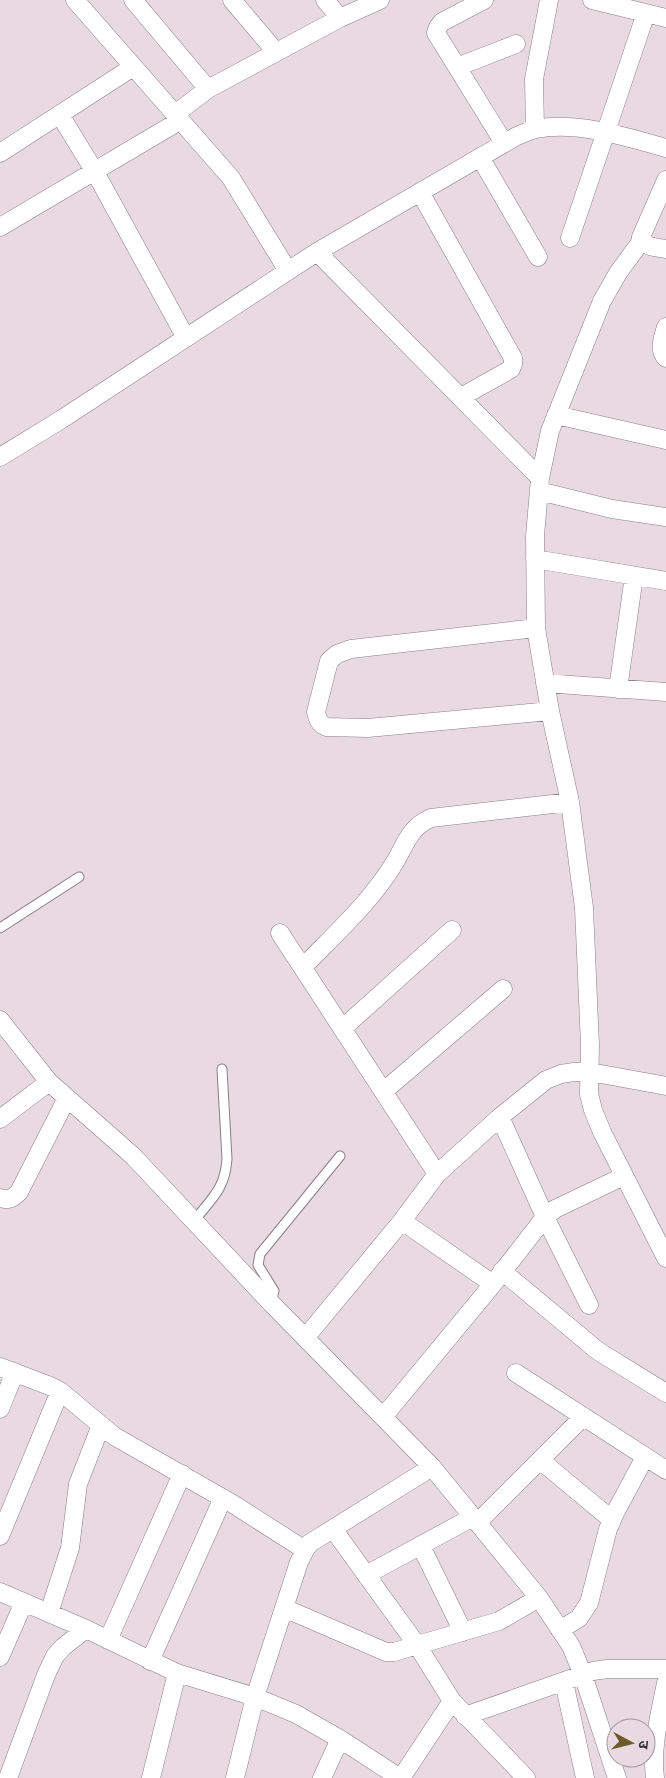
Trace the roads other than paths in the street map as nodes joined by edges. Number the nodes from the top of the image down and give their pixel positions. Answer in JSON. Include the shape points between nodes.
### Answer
{"nodes":[{"id":1,"x":75,"y":0,"type":"edge"},
{"id":2,"x":133,"y":0,"type":"edge"},
{"id":3,"x":232,"y":0,"type":"edge"},
{"id":4,"x":325,"y":0,"type":"edge"},
{"id":5,"x":380,"y":0,"type":"edge"},
{"id":6,"x":484,"y":0,"type":"edge"},
{"id":7,"x":549,"y":0,"type":"edge"},
{"id":8,"x":592,"y":0,"type":"edge"},
{"id":9,"x":646,"y":13,"type":"junction"},
{"id":10,"x":340,"y":18,"type":"junction"},
{"id":11,"x":666,"y":18,"type":"edge"},
{"id":12,"x":516,"y":44,"type":"dead end"},
{"id":13,"x":276,"y":52,"type":"junction"},
{"id":14,"x":133,"y":67,"type":"junction"},
{"id":15,"x":458,"y":67,"type":"junction"},
{"id":16,"x":208,"y":89,"type":"junction"},
{"id":17,"x":60,"y":115,"type":"junction"},
{"id":18,"x":178,"y":117,"type":"junction"},
{"id":19,"x":535,"y":129,"type":"junction"},
{"id":20,"x":607,"y":131,"type":"junction"},
{"id":21,"x":504,"y":143,"type":"junction"},
{"id":22,"x":666,"y":148,"type":"edge"},
{"id":23,"x":0,"y":153,"type":"edge"},
{"id":24,"x":480,"y":157,"type":"junction"},
{"id":25,"x":95,"y":172,"type":"junction"},
{"id":26,"x":666,"y":180,"type":"edge"},
{"id":27,"x":420,"y":192,"type":"junction"},
{"id":28,"x":0,"y":227,"type":"edge"},
{"id":29,"x":570,"y":238,"type":"dead end"},
{"id":30,"x":642,"y":240,"type":"junction"},
{"id":31,"x":666,"y":249,"type":"edge"},
{"id":32,"x":317,"y":252,"type":"junction"},
{"id":33,"x":538,"y":258,"type":"dead end"},
{"id":34,"x":288,"y":271,"type":"junction"},
{"id":35,"x":666,"y":327,"type":"edge"},
{"id":36,"x":186,"y":338,"type":"junction"},
{"id":37,"x":666,"y":358,"type":"edge"},
{"id":38,"x":461,"y":397,"type":"junction"},
{"id":39,"x":556,"y":414,"type":"junction"},
{"id":40,"x":666,"y":440,"type":"edge"},
{"id":41,"x":0,"y":457,"type":"edge"},
{"id":42,"x":540,"y":485,"type":"junction"},
{"id":43,"x":666,"y":517,"type":"edge"},
{"id":44,"x":535,"y":559,"type":"junction"},
{"id":45,"x":634,"y":576,"type":"junction"},
{"id":46,"x":666,"y":581,"type":"edge"},
{"id":47,"x":536,"y":628,"type":"junction"},
{"id":48,"x":545,"y":683,"type":"junction"},
{"id":49,"x":618,"y":689,"type":"junction"},
{"id":50,"x":666,"y":692,"type":"edge"},
{"id":51,"x":550,"y":710,"type":"junction"},
{"id":52,"x":570,"y":802,"type":"junction"},
{"id":53,"x":79,"y":877,"type":"dead end"},
{"id":54,"x":0,"y":928,"type":"edge"},
{"id":55,"x":452,"y":930,"type":"dead end"},
{"id":56,"x":280,"y":933,"type":"dead end"},
{"id":57,"x":303,"y":967,"type":"junction"},
{"id":58,"x":503,"y":989,"type":"dead end"},
{"id":59,"x":0,"y":1020,"type":"edge"},
{"id":60,"x":343,"y":1028,"type":"junction"},
{"id":61,"x":222,"y":1069,"type":"dead end"},
{"id":62,"x":590,"y":1072,"type":"junction"},
{"id":63,"x":50,"y":1082,"type":"junction"},
{"id":64,"x":666,"y":1086,"type":"edge"},
{"id":65,"x":384,"y":1092,"type":"junction"},
{"id":66,"x":67,"y":1098,"type":"junction"},
{"id":67,"x":500,"y":1117,"type":"junction"},
{"id":68,"x":0,"y":1119,"type":"edge"},
{"id":69,"x":340,"y":1156,"type":"dead end"},
{"id":70,"x":437,"y":1174,"type":"junction"},
{"id":71,"x":624,"y":1176,"type":"junction"},
{"id":72,"x":0,"y":1198,"type":"edge"},
{"id":73,"x":545,"y":1217,"type":"junction"},
{"id":74,"x":194,"y":1221,"type":"junction"},
{"id":75,"x":402,"y":1221,"type":"junction"},
{"id":76,"x":648,"y":1222,"type":"junction"},
{"id":77,"x":666,"y":1227,"type":"edge"},
{"id":78,"x":666,"y":1258,"type":"edge"},
{"id":79,"x":498,"y":1278,"type":"junction"},
{"id":80,"x":270,"y":1303,"type":"junction"},
{"id":81,"x":589,"y":1305,"type":"dead end"},
{"id":82,"x":305,"y":1338,"type":"junction"},
{"id":83,"x":8,"y":1370,"type":"edge"},
{"id":84,"x":516,"y":1373,"type":"dead end"},
{"id":85,"x":60,"y":1391,"type":"junction"},
{"id":86,"x":666,"y":1393,"type":"edge"},
{"id":87,"x":0,"y":1409,"type":"edge"},
{"id":88,"x":383,"y":1417,"type":"junction"},
{"id":89,"x":583,"y":1417,"type":"junction"},
{"id":90,"x":101,"y":1425,"type":"junction"},
{"id":91,"x":645,"y":1457,"type":"junction"},
{"id":92,"x":540,"y":1460,"type":"junction"},
{"id":93,"x":432,"y":1467,"type":"junction"},
{"id":94,"x":666,"y":1470,"type":"edge"},
{"id":95,"x":182,"y":1474,"type":"junction"},
{"id":96,"x":223,"y":1498,"type":"junction"},
{"id":97,"x":475,"y":1520,"type":"junction"},
{"id":98,"x":612,"y":1520,"type":"junction"},
{"id":99,"x":333,"y":1529,"type":"junction"},
{"id":100,"x":0,"y":1536,"type":"edge"},
{"id":101,"x":420,"y":1546,"type":"junction"},
{"id":102,"x":305,"y":1550,"type":"junction"},
{"id":103,"x":366,"y":1575,"type":"junction"},
{"id":104,"x":0,"y":1592,"type":"edge"},
{"id":105,"x":539,"y":1598,"type":"junction"},
{"id":106,"x":24,"y":1602,"type":"junction"},
{"id":107,"x":284,"y":1608,"type":"junction"},
{"id":108,"x":49,"y":1613,"type":"junction"},
{"id":109,"x":86,"y":1629,"type":"junction"},
{"id":110,"x":560,"y":1630,"type":"junction"},
{"id":111,"x":463,"y":1632,"type":"junction"},
{"id":112,"x":108,"y":1640,"type":"junction"},
{"id":113,"x":417,"y":1645,"type":"junction"},
{"id":114,"x":0,"y":1657,"type":"edge"},
{"id":115,"x":150,"y":1661,"type":"junction"},
{"id":116,"x":666,"y":1669,"type":"edge"},
{"id":117,"x":177,"y":1673,"type":"junction"},
{"id":118,"x":583,"y":1675,"type":"junction"},
{"id":119,"x":564,"y":1682,"type":"junction"},
{"id":120,"x":666,"y":1683,"type":"edge"},
{"id":121,"x":255,"y":1697,"type":"junction"},
{"id":122,"x":452,"y":1701,"type":"junction"},
{"id":123,"x":464,"y":1716,"type":"junction"},
{"id":124,"x":340,"y":1738,"type":"junction"},
{"id":125,"x":8,"y":1778,"type":"edge"},
{"id":126,"x":151,"y":1778,"type":"edge"},
{"id":127,"x":236,"y":1778,"type":"edge"},
{"id":128,"x":322,"y":1778,"type":"edge"},
{"id":129,"x":401,"y":1778,"type":"edge"},
{"id":130,"x":526,"y":1778,"type":"edge"},
{"id":131,"x":585,"y":1778,"type":"edge"},
{"id":132,"x":616,"y":1778,"type":"edge"},
{"id":133,"x":655,"y":1778,"type":"edge"}],
"edges":[{"from":1,"to":14,"type":"street"},
{"from":2,"to":16,"type":"street"},
{"from":3,"to":13,"type":"street"},
{"from":4,"to":10,"type":"street"},
{"from":5,"to":10,"type":"street"},
{"from":6,"to":15,"type":"street","via":[[438,27],[436,33]]},
{"from":7,"to":19,"type":"street","via":[[534,79]]},
{"from":8,"to":9,"type":"street"},
{"from":9,"to":11,"type":"street"},
{"from":9,"to":20,"type":"street"},
{"from":10,"to":13,"type":"street"},
{"from":12,"to":15,"type":"street"},
{"from":13,"to":16,"type":"street"},
{"from":14,"to":17,"type":"street"},
{"from":14,"to":18,"type":"street"},
{"from":15,"to":21,"type":"street"},
{"from":16,"to":18,"type":"street"},
{"from":17,"to":23,"type":"street"},
{"from":17,"to":25,"type":"street"},
{"from":18,"to":25,"type":"street"},
{"from":18,"to":34,"type":"street","via":[[231,178]]},
{"from":19,"to":20,"type":"street","via":[[557,127]]},
{"from":19,"to":21,"type":"street"},
{"from":20,"to":22,"type":"street"},
{"from":20,"to":29,"type":"street"},
{"from":21,"to":24,"type":"street"},
{"from":24,"to":27,"type":"street"},
{"from":24,"to":33,"type":"street"},
{"from":25,"to":28,"type":"street"},
{"from":25,"to":36,"type":"street"},
{"from":26,"to":30,"type":"street"},
{"from":27,"to":32,"type":"street"},
{"from":27,"to":38,"type":"street","via":[[513,358],[511,369]]},
{"from":30,"to":31,"type":"street","via":[[648,246]]},
{"from":30,"to":39,"type":"street","via":[[602,301]]},
{"from":32,"to":34,"type":"street"},
{"from":32,"to":38,"type":"street"},
{"from":34,"to":36,"type":"street"},
{"from":35,"to":37,"type":"street","via":[[661,349]]},
{"from":36,"to":41,"type":"street"},
{"from":38,"to":42,"type":"street"},
{"from":39,"to":40,"type":"street"},
{"from":39,"to":42,"type":"street"},
{"from":42,"to":43,"type":"street","via":[[612,509]]},
{"from":42,"to":44,"type":"street"},
{"from":44,"to":45,"type":"street"},
{"from":44,"to":47,"type":"street"},
{"from":45,"to":46,"type":"street"},
{"from":45,"to":49,"type":"street"},
{"from":47,"to":48,"type":"street"},
{"from":47,"to":51,"type":"street","via":[[351,649],[337,654],[329,661],[316,712],[321,725],[327,727],[368,728]]},
{"from":48,"to":49,"type":"street"},
{"from":48,"to":51,"type":"street"},
{"from":49,"to":50,"type":"street"},
{"from":51,"to":52,"type":"street"},
{"from":52,"to":57,"type":"street","via":[[431,818],[420,823],[374,894]]},
{"from":52,"to":62,"type":"street","via":[[584,908]]},
{"from":53,"to":54,"type":"lane"},
{"from":55,"to":60,"type":"street"},
{"from":56,"to":57,"type":"street"},
{"from":57,"to":60,"type":"street"},
{"from":58,"to":65,"type":"street"},
{"from":59,"to":63,"type":"street"},
{"from":60,"to":65,"type":"street"},
{"from":61,"to":74,"type":"lane","via":[[226,1173],[222,1186]]},
{"from":62,"to":64,"type":"street"},
{"from":62,"to":67,"type":"street","via":[[567,1073],[546,1080]]},
{"from":62,"to":71,"type":"street","via":[[589,1094],[593,1110]]},
{"from":63,"to":66,"type":"street"},
{"from":63,"to":68,"type":"street"},
{"from":65,"to":70,"type":"street"},
{"from":66,"to":72,"type":"street","via":[[19,1192],[13,1198]]},
{"from":66,"to":74,"type":"street","via":[[133,1156]]},
{"from":67,"to":70,"type":"street"},
{"from":67,"to":73,"type":"street"},
{"from":69,"to":80,"type":"lane","via":[[260,1254],[258,1265],[274,1291]]},
{"from":70,"to":75,"type":"street"},
{"from":71,"to":73,"type":"street"},
{"from":71,"to":76,"type":"street"},
{"from":73,"to":79,"type":"street"},
{"from":73,"to":81,"type":"street"},
{"from":74,"to":80,"type":"street"},
{"from":75,"to":79,"type":"street"},
{"from":75,"to":82,"type":"street"},
{"from":76,"to":77,"type":"street"},
{"from":76,"to":78,"type":"street"},
{"from":79,"to":86,"type":"street","via":[[598,1351]]},
{"from":79,"to":88,"type":"street"},
{"from":80,"to":82,"type":"street"},
{"from":82,"to":88,"type":"street"},
{"from":83,"to":85,"type":"street"},
{"from":83,"to":87,"type":"street"},
{"from":84,"to":89,"type":"street"},
{"from":85,"to":90,"type":"street"},
{"from":85,"to":100,"type":"street"},
{"from":88,"to":93,"type":"street"},
{"from":89,"to":91,"type":"street"},
{"from":89,"to":92,"type":"street"},
{"from":90,"to":95,"type":"street","via":[[114,1436]]},
{"from":90,"to":108,"type":"street","via":[[78,1484],[70,1548]]},
{"from":91,"to":94,"type":"street"},
{"from":91,"to":98,"type":"street"},
{"from":92,"to":97,"type":"street"},
{"from":92,"to":98,"type":"street"},
{"from":93,"to":97,"type":"street"},
{"from":93,"to":99,"type":"street"},
{"from":95,"to":96,"type":"street"},
{"from":95,"to":112,"type":"street"},
{"from":96,"to":102,"type":"street"},
{"from":96,"to":115,"type":"street"},
{"from":97,"to":101,"type":"street"},
{"from":97,"to":105,"type":"street"},
{"from":98,"to":110,"type":"street","via":[[590,1603],[579,1618]]},
{"from":99,"to":102,"type":"street","via":[[310,1543]]},
{"from":99,"to":103,"type":"street"},
{"from":101,"to":103,"type":"street"},
{"from":101,"to":111,"type":"street"},
{"from":102,"to":107,"type":"street"},
{"from":103,"to":113,"type":"street"},
{"from":104,"to":106,"type":"street"},
{"from":105,"to":110,"type":"street"},
{"from":105,"to":111,"type":"street","via":[[499,1621]]},
{"from":106,"to":108,"type":"street"},
{"from":106,"to":114,"type":"street"},
{"from":107,"to":113,"type":"street","via":[[386,1652]]},
{"from":107,"to":121,"type":"street"},
{"from":108,"to":109,"type":"street"},
{"from":109,"to":112,"type":"street"},
{"from":109,"to":125,"type":"street","via":[[63,1647],[46,1675]]},
{"from":110,"to":118,"type":"street","via":[[571,1646]]},
{"from":111,"to":113,"type":"street"},
{"from":112,"to":115,"type":"street"},
{"from":113,"to":122,"type":"street"},
{"from":115,"to":117,"type":"street"},
{"from":116,"to":118,"type":"street","via":[[607,1669]]},
{"from":117,"to":121,"type":"street"},
{"from":117,"to":126,"type":"street"},
{"from":118,"to":119,"type":"street"},
{"from":118,"to":132,"type":"street"},
{"from":119,"to":123,"type":"street"},
{"from":119,"to":131,"type":"street"},
{"from":120,"to":133,"type":"street","via":[[655,1742]]},
{"from":121,"to":124,"type":"street","via":[[296,1714]]},
{"from":121,"to":127,"type":"street"},
{"from":122,"to":123,"type":"street"},
{"from":122,"to":129,"type":"street"},
{"from":123,"to":130,"type":"street"},
{"from":124,"to":128,"type":"street"},
{"from":124,"to":129,"type":"street"}]}
